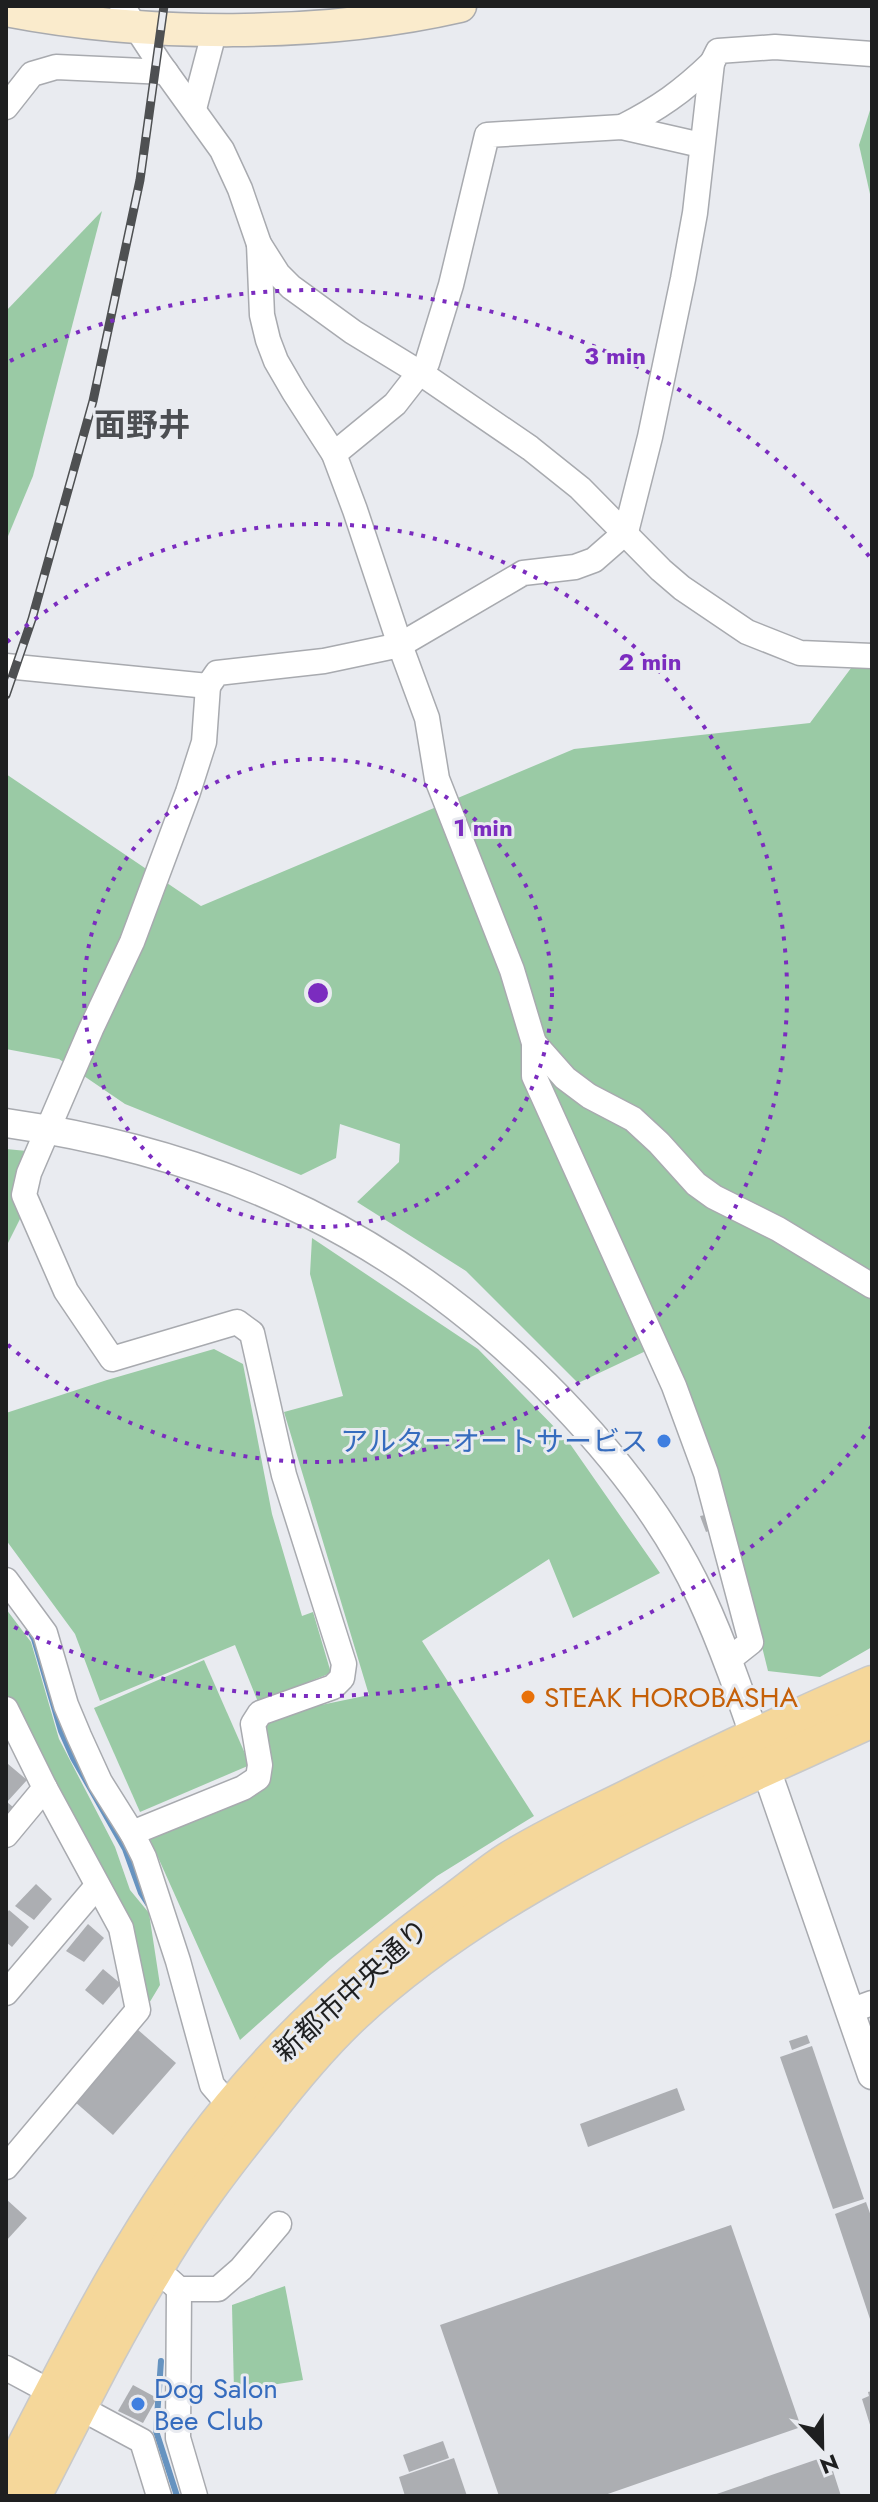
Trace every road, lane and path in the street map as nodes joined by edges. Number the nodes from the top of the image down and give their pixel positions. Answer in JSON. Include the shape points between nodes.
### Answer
{"nodes":[{"id":1,"x":460,"y":6,"type":"edge"},
{"id":2,"x":6,"y":10,"type":"edge"},
{"id":3,"x":129,"y":16,"type":"edge"},
{"id":4,"x":215,"y":29,"type":"junction"},
{"id":5,"x":872,"y":54,"type":"edge"},
{"id":6,"x":712,"y":63,"type":"junction"},
{"id":7,"x":166,"y":72,"type":"junction"},
{"id":8,"x":6,"y":107,"type":"edge"},
{"id":9,"x":194,"y":109,"type":"junction"},
{"id":10,"x":622,"y":127,"type":"junction"},
{"id":11,"x":701,"y":145,"type":"junction"},
{"id":12,"x":259,"y":244,"type":"junction"},
{"id":13,"x":420,"y":373,"type":"junction"},
{"id":14,"x":334,"y":454,"type":"junction"},
{"id":15,"x":626,"y":532,"type":"junction"},
{"id":16,"x":400,"y":645,"type":"junction"},
{"id":17,"x":871,"y":655,"type":"edge"},
{"id":18,"x":6,"y":666,"type":"edge"},
{"id":19,"x":208,"y":686,"type":"junction"},
{"id":20,"x":534,"y":1043,"type":"junction"},
{"id":21,"x":6,"y":1123,"type":"edge"},
{"id":22,"x":48,"y":1129,"type":"junction"},
{"id":23,"x":872,"y":1286,"type":"edge"},
{"id":24,"x":6,"y":1580,"type":"edge"},
{"id":25,"x":727,"y":1661,"type":"junction"},
{"id":26,"x":872,"y":1684,"type":"edge"},
{"id":27,"x":6,"y":1709,"type":"edge"},
{"id":28,"x":872,"y":1719,"type":"edge"},
{"id":29,"x":760,"y":1752,"type":"junction"},
{"id":30,"x":45,"y":1788,"type":"junction"},
{"id":31,"x":132,"y":1833,"type":"junction"},
{"id":32,"x":6,"y":1835,"type":"edge"},
{"id":33,"x":97,"y":1886,"type":"junction"},
{"id":34,"x":6,"y":1993,"type":"edge"},
{"id":35,"x":861,"y":2007,"type":"edge"},
{"id":36,"x":872,"y":2075,"type":"edge"},
{"id":37,"x":231,"y":2107,"type":"junction"},
{"id":38,"x":6,"y":2167,"type":"edge"},
{"id":39,"x":279,"y":2224,"type":"dead end"},
{"id":40,"x":166,"y":2279,"type":"junction"},
{"id":41,"x":6,"y":2368,"type":"edge"},
{"id":42,"x":65,"y":2401,"type":"junction"},
{"id":43,"x":6,"y":2484,"type":"edge"},
{"id":44,"x":33,"y":2496,"type":"edge"},
{"id":45,"x":159,"y":2496,"type":"edge"},
{"id":46,"x":195,"y":2496,"type":"edge"}],
"edges":[{"from":1,"to":4,"type":"main road","via":[[318,26]]},
{"from":2,"to":3,"type":"main road","via":[[60,20]]},
{"from":3,"to":4,"type":"main road"},
{"from":3,"to":7,"type":"street"},
{"from":4,"to":9,"type":"street"},
{"from":5,"to":6,"type":"street","via":[[775,47],[718,51]]},
{"from":6,"to":10,"type":"street","via":[[684,90]]},
{"from":6,"to":11,"type":"street"},
{"from":7,"to":8,"type":"street","via":[[56,67],[32,74]]},
{"from":7,"to":9,"type":"street"},
{"from":9,"to":12,"type":"street","via":[[222,150]]},
{"from":10,"to":11,"type":"street"},
{"from":10,"to":13,"type":"street","via":[[487,135],[451,285]]},
{"from":11,"to":15,"type":"street","via":[[683,279]]},
{"from":12,"to":13,"type":"street","via":[[291,287]]},
{"from":12,"to":14,"type":"street","via":[[268,340]]},
{"from":13,"to":14,"type":"street","via":[[395,404]]},
{"from":13,"to":15,"type":"street","via":[[530,448]]},
{"from":14,"to":16,"type":"street"},
{"from":15,"to":16,"type":"street","via":[[594,560],[523,573]]},
{"from":15,"to":17,"type":"street","via":[[682,588],[747,632],[800,653]]},
{"from":16,"to":19,"type":"street","via":[[324,661],[217,673]]},
{"from":16,"to":20,"type":"street","via":[[427,718],[437,779],[512,970]]},
{"from":18,"to":19,"type":"street"},
{"from":19,"to":22,"type":"street","via":[[204,742],[188,792],[132,942]]},
{"from":20,"to":23,"type":"street","via":[[565,1078],[633,1119],[714,1197]]},
{"from":20,"to":25,"type":"street","via":[[534,1076],[674,1386],[706,1473],[751,1642]]},
{"from":21,"to":22,"type":"street"},
{"from":22,"to":25,"type":"street","via":[[185,1162],[303,1209],[423,1280],[473,1318],[538,1376],[631,1481],[700,1595]]},
{"from":22,"to":31,"type":"street","via":[[24,1195],[66,1291],[112,1359],[237,1322],[252,1333],[284,1475],[344,1664],[342,1678],[333,1687],[260,1713],[253,1724],[258,1778]]},
{"from":24,"to":31,"type":"street","via":[[45,1633],[79,1736]]},
{"from":25,"to":29,"type":"street"},
{"from":26,"to":29,"type":"main road","name":"新都市中央通り"},
{"from":27,"to":30,"type":"street"},
{"from":28,"to":29,"type":"main road","name":"新都市中央通り"},
{"from":29,"to":35,"type":"street"},
{"from":29,"to":37,"type":"main road","name":"新都市中央通り","via":[[601,1811],[508,1861],[404,1937],[341,1992]]},
{"from":29,"to":40,"type":"main road","name":"新都市中央通り","via":[[495,1908],[424,1956],[353,2014],[297,2073],[229,2160]]},
{"from":30,"to":32,"type":"street"},
{"from":30,"to":33,"type":"street"},
{"from":31,"to":37,"type":"street","via":[[178,1961],[212,2085]]},
{"from":33,"to":34,"type":"street"},
{"from":33,"to":38,"type":"street","via":[[121,1928],[138,2010]]},
{"from":35,"to":36,"type":"street"},
{"from":37,"to":42,"type":"main road","name":"新都市中央通り","via":[[138,2240]]},
{"from":39,"to":40,"type":"street","via":[[218,2289]]},
{"from":40,"to":42,"type":"main road","name":"新都市中央通り"},
{"from":40,"to":46,"type":"street","via":[[178,2438]]},
{"from":41,"to":42,"type":"street"},
{"from":42,"to":43,"type":"main road","name":"新都市中央通り"},
{"from":42,"to":44,"type":"main road","name":"新都市中央通り"},
{"from":42,"to":45,"type":"street","via":[[142,2441]]}]}
